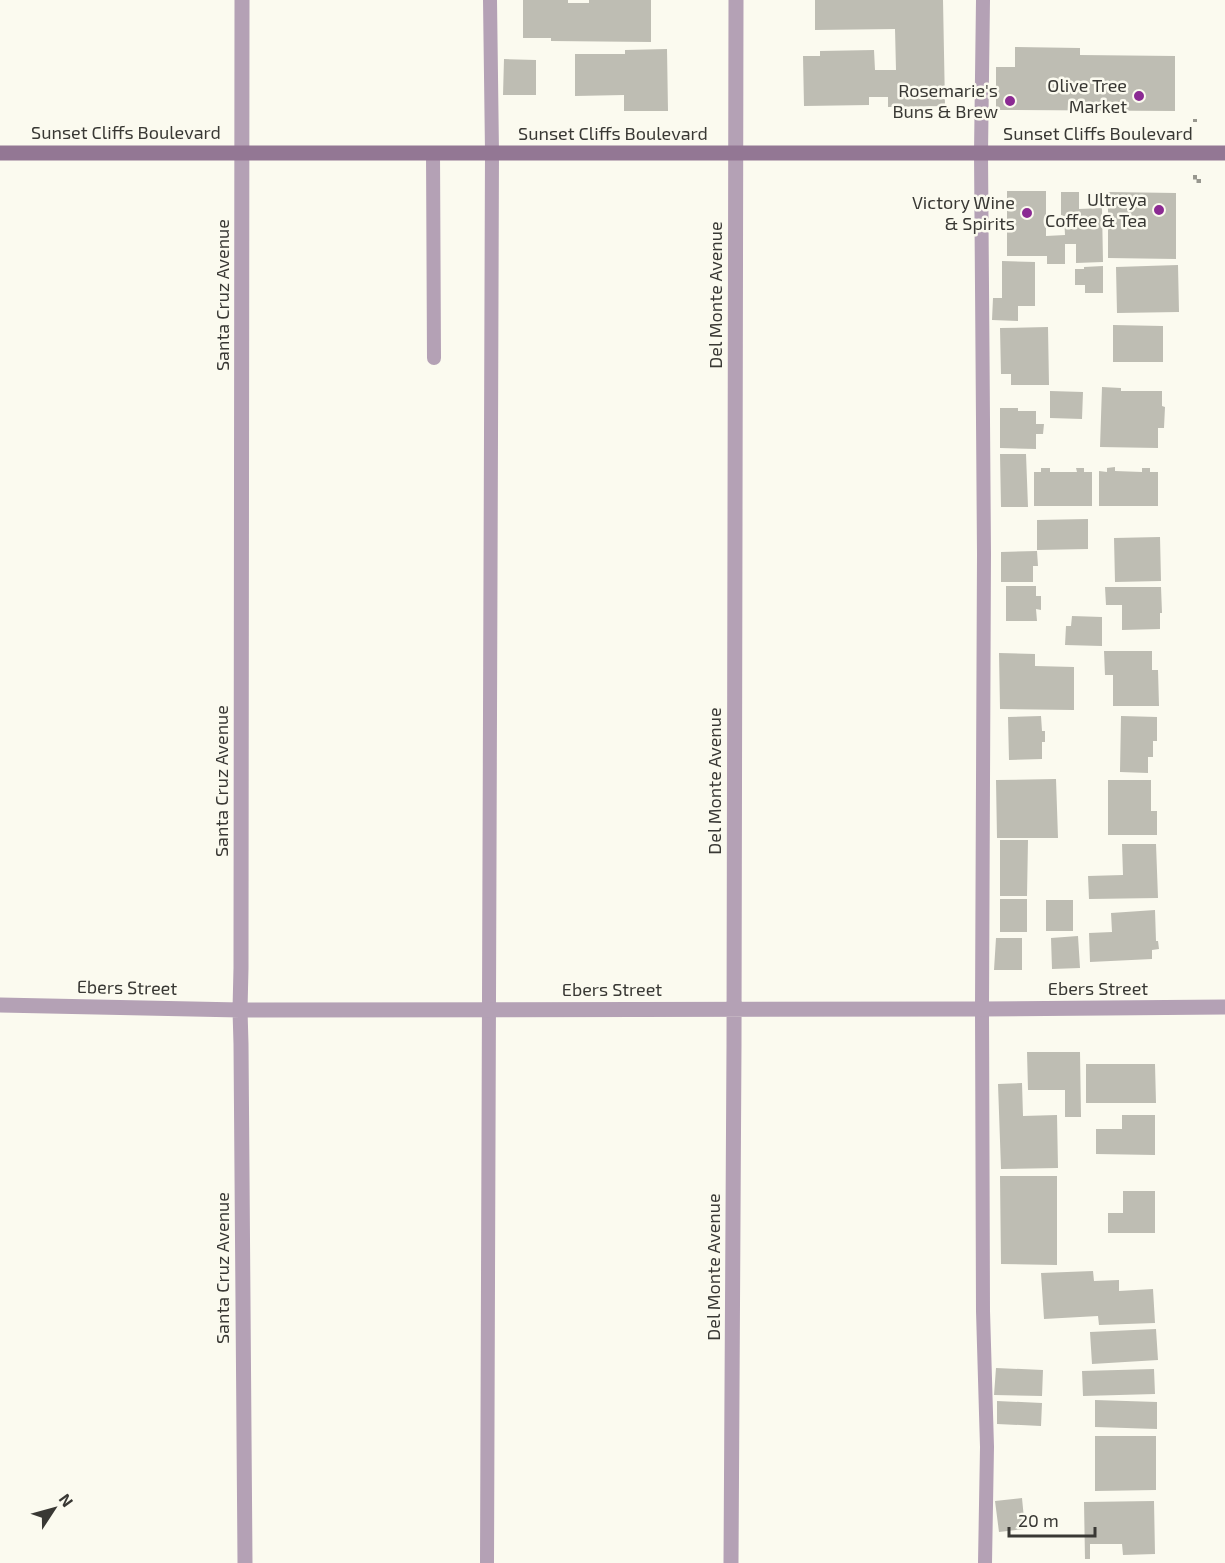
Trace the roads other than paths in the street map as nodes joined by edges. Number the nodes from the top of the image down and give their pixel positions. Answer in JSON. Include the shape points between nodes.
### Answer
{"nodes":[{"id":1,"x":242,"y":0,"type":"edge"},
{"id":2,"x":490,"y":0,"type":"edge"},
{"id":3,"x":735,"y":0,"type":"edge"},
{"id":4,"x":983,"y":0,"type":"edge"},
{"id":5,"x":492,"y":152,"type":"junction"},
{"id":6,"x":0,"y":153,"type":"edge"},
{"id":7,"x":242,"y":153,"type":"junction"},
{"id":8,"x":433,"y":153,"type":"junction"},
{"id":9,"x":981,"y":153,"type":"junction"},
{"id":10,"x":1225,"y":153,"type":"edge"},
{"id":11,"x":734,"y":154,"type":"junction"},
{"id":12,"x":434,"y":358,"type":"dead end"},
{"id":13,"x":0,"y":1005,"type":"edge"},
{"id":14,"x":1225,"y":1008,"type":"edge"},
{"id":15,"x":489,"y":1009,"type":"junction"},
{"id":16,"x":734,"y":1009,"type":"junction"},
{"id":17,"x":982,"y":1009,"type":"junction"},
{"id":18,"x":240,"y":1010,"type":"junction"},
{"id":19,"x":245,"y":1563,"type":"edge"},
{"id":20,"x":487,"y":1563,"type":"edge"},
{"id":21,"x":731,"y":1563,"type":"edge"},
{"id":22,"x":985,"y":1563,"type":"edge"}],
"edges":[{"from":1,"to":7,"type":"street","name":"Santa Cruz Avenue"},
{"from":2,"to":5,"type":"lane"},
{"from":3,"to":11,"type":"street","name":"Del Monte Avenue"},
{"from":4,"to":9,"type":"lane"},
{"from":5,"to":8,"type":"main road","name":"Sunset Cliffs Boulevard"},
{"from":5,"to":11,"type":"main road","name":"Sunset Cliffs Boulevard"},
{"from":5,"to":15,"type":"lane"},
{"from":6,"to":7,"type":"main road","name":"Sunset Cliffs Boulevard"},
{"from":7,"to":8,"type":"main road","name":"Sunset Cliffs Boulevard"},
{"from":7,"to":18,"type":"street","name":"Santa Cruz Avenue"},
{"from":8,"to":12,"type":"lane"},
{"from":9,"to":10,"type":"main road","name":"Sunset Cliffs Boulevard"},
{"from":9,"to":11,"type":"main road","name":"Sunset Cliffs Boulevard"},
{"from":9,"to":17,"type":"lane"},
{"from":11,"to":16,"type":"street","name":"Del Monte Avenue"},
{"from":13,"to":18,"type":"street","name":"Ebers Street"},
{"from":14,"to":17,"type":"street","name":"Ebers Street"},
{"from":15,"to":16,"type":"street","name":"Ebers Street"},
{"from":15,"to":18,"type":"street","name":"Ebers Street"},
{"from":15,"to":20,"type":"lane"},
{"from":16,"to":17,"type":"street","name":"Ebers Street"},
{"from":16,"to":21,"type":"street","name":"Del Monte Avenue"},
{"from":17,"to":22,"type":"lane"},
{"from":18,"to":19,"type":"street","name":"Santa Cruz Avenue"}]}
